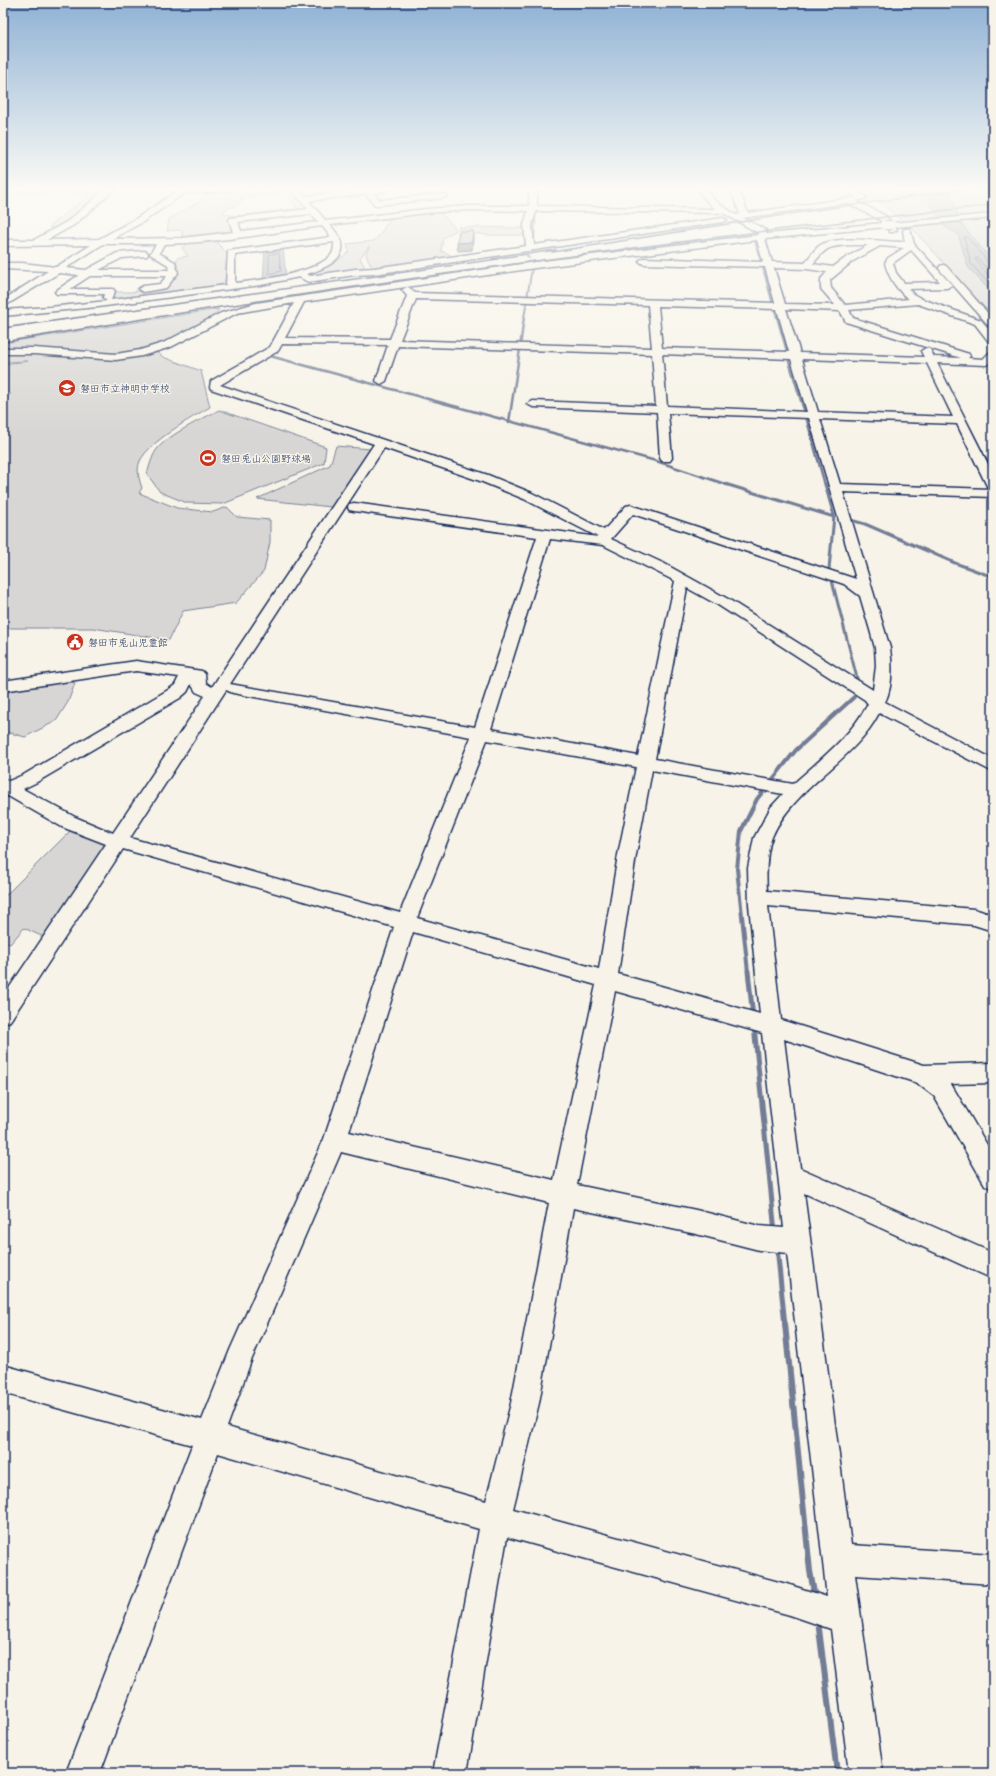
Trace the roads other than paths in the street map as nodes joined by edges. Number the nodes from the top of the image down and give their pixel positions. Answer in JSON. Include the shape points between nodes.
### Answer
{"nodes":[{"id":1,"x":56,"y":271,"type":"edge"},
{"id":2,"x":66,"y":271,"type":"edge"},
{"id":3,"x":92,"y":271,"type":"edge"},
{"id":4,"x":230,"y":271,"type":"edge"},
{"id":5,"x":307,"y":271,"type":"edge"},
{"id":6,"x":375,"y":271,"type":"edge"},
{"id":7,"x":491,"y":271,"type":"edge"},
{"id":8,"x":770,"y":271,"type":"edge"},
{"id":9,"x":833,"y":271,"type":"edge"},
{"id":10,"x":891,"y":271,"type":"edge"},
{"id":11,"x":935,"y":271,"type":"edge"},
{"id":12,"x":945,"y":271,"type":"edge"},
{"id":13,"x":88,"y":273,"type":"junction"},
{"id":14,"x":174,"y":273,"type":"joint"},
{"id":15,"x":300,"y":274,"type":"junction"},
{"id":16,"x":230,"y":286,"type":"junction"},
{"id":17,"x":902,"y":286,"type":"junction"},
{"id":18,"x":132,"y":291,"type":"dead end"},
{"id":19,"x":301,"y":299,"type":"junction"},
{"id":20,"x":919,"y":301,"type":"junction"},
{"id":21,"x":110,"y":302,"type":"junction"},
{"id":22,"x":653,"y":303,"type":"junction"},
{"id":23,"x":3,"y":304,"type":"edge"},
{"id":24,"x":780,"y":306,"type":"junction"},
{"id":25,"x":843,"y":308,"type":"junction"},
{"id":26,"x":3,"y":313,"type":"edge"},
{"id":27,"x":993,"y":325,"type":"edge"},
{"id":28,"x":993,"y":340,"type":"edge"},
{"id":29,"x":279,"y":341,"type":"junction"},
{"id":30,"x":921,"y":341,"type":"junction"},
{"id":31,"x":394,"y":343,"type":"junction"},
{"id":32,"x":3,"y":351,"type":"edge"},
{"id":33,"x":656,"y":352,"type":"junction"},
{"id":34,"x":795,"y":356,"type":"junction"},
{"id":35,"x":991,"y":360,"type":"edge"},
{"id":36,"x":930,"y":361,"type":"junction"},
{"id":37,"x":381,"y":381,"type":"dead end"},
{"id":38,"x":533,"y":404,"type":"dead end"},
{"id":39,"x":661,"y":410,"type":"junction"},
{"id":40,"x":813,"y":416,"type":"junction"},
{"id":41,"x":960,"y":421,"type":"junction"},
{"id":42,"x":381,"y":443,"type":"junction"},
{"id":43,"x":666,"y":458,"type":"dead end"},
{"id":44,"x":993,"y":486,"type":"edge"},
{"id":45,"x":835,"y":488,"type":"junction"},
{"id":46,"x":993,"y":493,"type":"edge"},
{"id":47,"x":354,"y":507,"type":"dead end"},
{"id":48,"x":545,"y":533,"type":"junction"},
{"id":49,"x":604,"y":538,"type":"junction"},
{"id":50,"x":682,"y":580,"type":"junction"},
{"id":51,"x":866,"y":594,"type":"junction"},
{"id":52,"x":189,"y":673,"type":"junction"},
{"id":53,"x":3,"y":686,"type":"edge"},
{"id":54,"x":232,"y":688,"type":"dead end"},
{"id":55,"x":216,"y":694,"type":"junction"},
{"id":56,"x":877,"y":705,"type":"junction"},
{"id":57,"x":481,"y":733,"type":"junction"},
{"id":58,"x":646,"y":763,"type":"junction"},
{"id":59,"x":993,"y":766,"type":"edge"},
{"id":60,"x":5,"y":788,"type":"edge"},
{"id":61,"x":798,"y":791,"type":"junction"},
{"id":62,"x":119,"y":840,"type":"junction"},
{"id":63,"x":758,"y":898,"type":"junction"},
{"id":64,"x":406,"y":922,"type":"junction"},
{"id":65,"x":993,"y":923,"type":"edge"},
{"id":66,"x":608,"y":980,"type":"junction"},
{"id":67,"x":3,"y":1015,"type":"edge"},
{"id":68,"x":771,"y":1026,"type":"junction"},
{"id":69,"x":993,"y":1073,"type":"edge"},
{"id":70,"x":924,"y":1074,"type":"junction"},
{"id":71,"x":335,"y":1140,"type":"junction"},
{"id":72,"x":790,"y":1175,"type":"junction"},
{"id":73,"x":993,"y":1177,"type":"edge"},
{"id":74,"x":563,"y":1194,"type":"junction"},
{"id":75,"x":798,"y":1242,"type":"junction"},
{"id":76,"x":993,"y":1266,"type":"edge"},
{"id":77,"x":3,"y":1379,"type":"edge"},
{"id":78,"x":210,"y":1436,"type":"junction"},
{"id":79,"x":496,"y":1519,"type":"junction"},
{"id":80,"x":838,"y":1559,"type":"junction"},
{"id":81,"x":993,"y":1569,"type":"edge"},
{"id":82,"x":845,"y":1618,"type":"junction"},
{"id":83,"x":83,"y":1773,"type":"edge"},
{"id":84,"x":450,"y":1773,"type":"edge"},
{"id":85,"x":866,"y":1773,"type":"edge"}],
"edges":[{"from":1,"to":23,"type":"street"},
{"from":2,"to":13,"type":"street"},
{"from":3,"to":13,"type":"street"},
{"from":4,"to":16,"type":"street"},
{"from":5,"to":15,"type":"street"},
{"from":6,"to":15,"type":"street","via":[[308,279]]},
{"from":7,"to":19,"type":"street"},
{"from":8,"to":24,"type":"street"},
{"from":9,"to":25,"type":"street","via":[[825,279],[826,289]]},
{"from":10,"to":17,"type":"street"},
{"from":11,"to":17,"type":"street","via":[[947,284]]},
{"from":12,"to":27,"type":"street"},
{"from":13,"to":14,"type":"street"},
{"from":13,"to":21,"type":"street","via":[[60,292],[113,291],[107,296]]},
{"from":14,"to":18,"type":"street","via":[[163,286]]},
{"from":15,"to":16,"type":"street"},
{"from":16,"to":21,"type":"street"},
{"from":17,"to":20,"type":"street","via":[[910,296]]},
{"from":19,"to":29,"type":"street"},
{"from":19,"to":32,"type":"street","via":[[234,311],[167,346],[142,354],[116,356]]},
{"from":20,"to":25,"type":"street"},
{"from":20,"to":28,"type":"street","via":[[978,322]]},
{"from":21,"to":26,"type":"street"},
{"from":22,"to":24,"type":"street"},
{"from":22,"to":31,"type":"street","via":[[410,293]]},
{"from":22,"to":33,"type":"street"},
{"from":24,"to":25,"type":"street"},
{"from":24,"to":34,"type":"street"},
{"from":25,"to":30,"type":"street","via":[[849,320]]},
{"from":29,"to":31,"type":"street"},
{"from":29,"to":42,"type":"street","via":[[269,353],[215,383],[215,387]]},
{"from":30,"to":35,"type":"street"},
{"from":30,"to":36,"type":"street"},
{"from":31,"to":33,"type":"street"},
{"from":31,"to":37,"type":"street"},
{"from":33,"to":34,"type":"street"},
{"from":33,"to":39,"type":"street"},
{"from":34,"to":36,"type":"street"},
{"from":34,"to":40,"type":"street"},
{"from":35,"to":36,"type":"street"},
{"from":36,"to":41,"type":"street"},
{"from":38,"to":39,"type":"street"},
{"from":39,"to":40,"type":"street"},
{"from":39,"to":43,"type":"street"},
{"from":40,"to":41,"type":"street"},
{"from":40,"to":45,"type":"street"},
{"from":41,"to":44,"type":"street"},
{"from":42,"to":49,"type":"street","via":[[484,478],[528,496]]},
{"from":42,"to":55,"type":"street"},
{"from":45,"to":46,"type":"street"},
{"from":45,"to":51,"type":"street"},
{"from":47,"to":48,"type":"street"},
{"from":48,"to":49,"type":"street","via":[[600,542]]},
{"from":48,"to":57,"type":"street"},
{"from":49,"to":50,"type":"street"},
{"from":49,"to":51,"type":"street","via":[[631,509],[849,581]]},
{"from":50,"to":56,"type":"street","via":[[778,636],[871,696]]},
{"from":50,"to":58,"type":"street"},
{"from":51,"to":56,"type":"street","via":[[882,647],[884,663],[884,677]]},
{"from":52,"to":53,"type":"street","via":[[136,666]]},
{"from":52,"to":55,"type":"street","via":[[197,674],[197,683],[201,688]]},
{"from":52,"to":60,"type":"street","via":[[181,688],[174,694],[31,778]]},
{"from":54,"to":57,"type":"street"},
{"from":55,"to":62,"type":"street"},
{"from":56,"to":59,"type":"street"},
{"from":56,"to":61,"type":"street","via":[[859,734]]},
{"from":57,"to":58,"type":"street"},
{"from":57,"to":64,"type":"street"},
{"from":58,"to":61,"type":"street"},
{"from":58,"to":66,"type":"street","via":[[627,855]]},
{"from":60,"to":62,"type":"street","via":[[58,818],[90,832]]},
{"from":61,"to":63,"type":"street","via":[[779,809],[761,842],[756,865]]},
{"from":62,"to":64,"type":"street"},
{"from":62,"to":67,"type":"street"},
{"from":63,"to":65,"type":"street","via":[[974,916]]},
{"from":63,"to":68,"type":"street"},
{"from":64,"to":66,"type":"street"},
{"from":64,"to":71,"type":"street"},
{"from":66,"to":68,"type":"street"},
{"from":66,"to":74,"type":"street"},
{"from":68,"to":70,"type":"street"},
{"from":68,"to":72,"type":"street"},
{"from":69,"to":70,"type":"street"},
{"from":70,"to":73,"type":"street","via":[[942,1089]]},
{"from":71,"to":74,"type":"street"},
{"from":71,"to":78,"type":"street","via":[[239,1359]]},
{"from":72,"to":75,"type":"street"},
{"from":72,"to":76,"type":"street"},
{"from":74,"to":75,"type":"street","via":[[759,1238]]},
{"from":74,"to":79,"type":"street","via":[[525,1404]]},
{"from":75,"to":80,"type":"street"},
{"from":77,"to":78,"type":"street"},
{"from":78,"to":79,"type":"street"},
{"from":78,"to":83,"type":"street"},
{"from":79,"to":82,"type":"street","via":[[790,1600]]},
{"from":79,"to":84,"type":"street"},
{"from":80,"to":81,"type":"street"},
{"from":80,"to":82,"type":"street"},
{"from":82,"to":85,"type":"street"}]}
